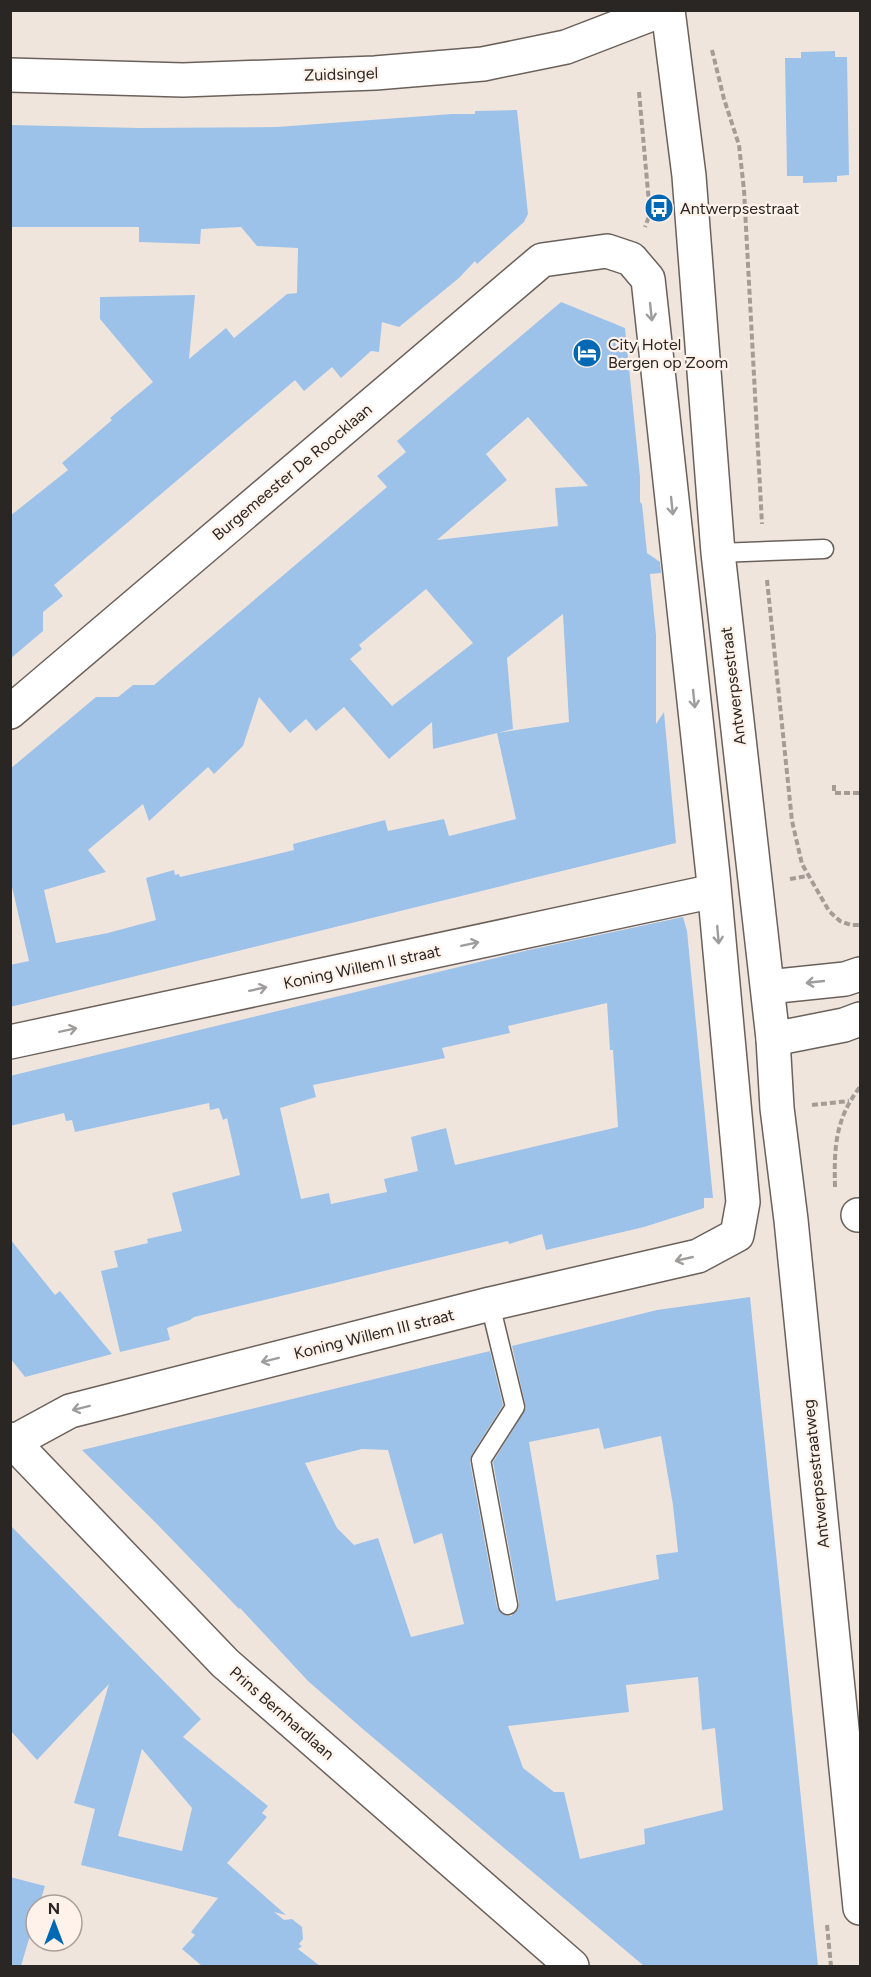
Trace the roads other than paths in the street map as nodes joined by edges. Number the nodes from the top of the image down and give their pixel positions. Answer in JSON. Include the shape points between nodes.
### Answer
{"nodes":[{"id":1,"x":662,"y":10,"type":"edge"},
{"id":2,"x":668,"y":10,"type":"edge"},
{"id":3,"x":10,"y":75,"type":"edge"},
{"id":4,"x":824,"y":549,"type":"dead end"},
{"id":5,"x":718,"y":553,"type":"junction"},
{"id":6,"x":10,"y":711,"type":"edge"},
{"id":7,"x":714,"y":891,"type":"junction"},
{"id":8,"x":861,"y":974,"type":"edge"},
{"id":9,"x":768,"y":987,"type":"junction"},
{"id":10,"x":861,"y":1018,"type":"edge"},
{"id":11,"x":773,"y":1039,"type":"junction"},
{"id":12,"x":10,"y":1042,"type":"edge"},
{"id":13,"x":490,"y":1304,"type":"junction"},
{"id":14,"x":12,"y":1440,"type":"edge"},
{"id":15,"x":508,"y":1605,"type":"dead end"},
{"id":16,"x":861,"y":1908,"type":"edge"},
{"id":17,"x":572,"y":1966,"type":"edge"}],
"edges":[{"from":1,"to":3,"type":"street","name":"Zuidsingel","via":[[566,47],[483,64],[375,73],[183,80]]},
{"from":2,"to":5,"type":"street","name":"Antwerpsestraat","via":[[689,176]]},
{"from":4,"to":5,"type":"lane"},
{"from":5,"to":9,"type":"street","name":"Antwerpsestraat"},
{"from":6,"to":7,"type":"street","name":"Burgemeester De Roocklaan","one_way":true,"via":[[542,260],[608,251],[631,260],[648,279]]},
{"from":12,"to":7,"type":"street","name":"Koning Willem II straat","one_way":true},
{"from":7,"to":13,"type":"street","name":"Koning Willem III straat","one_way":true,"via":[[743,1202],[737,1235],[698,1256]]},
{"from":8,"to":9,"type":"street","one_way":true,"via":[[845,980]]},
{"from":9,"to":11,"type":"street","name":"Antwerpsestraat"},
{"from":10,"to":11,"type":"street"},
{"from":11,"to":16,"type":"street","name":"Antwerpsestraatweg"},
{"from":13,"to":14,"type":"street","name":"Koning Willem III straat","one_way":true,"via":[[70,1411]]},
{"from":13,"to":15,"type":"lane","via":[[514,1407],[481,1460]]},
{"from":14,"to":17,"type":"street","name":"Prins Bernhardlaan","via":[[225,1663]]}]}
